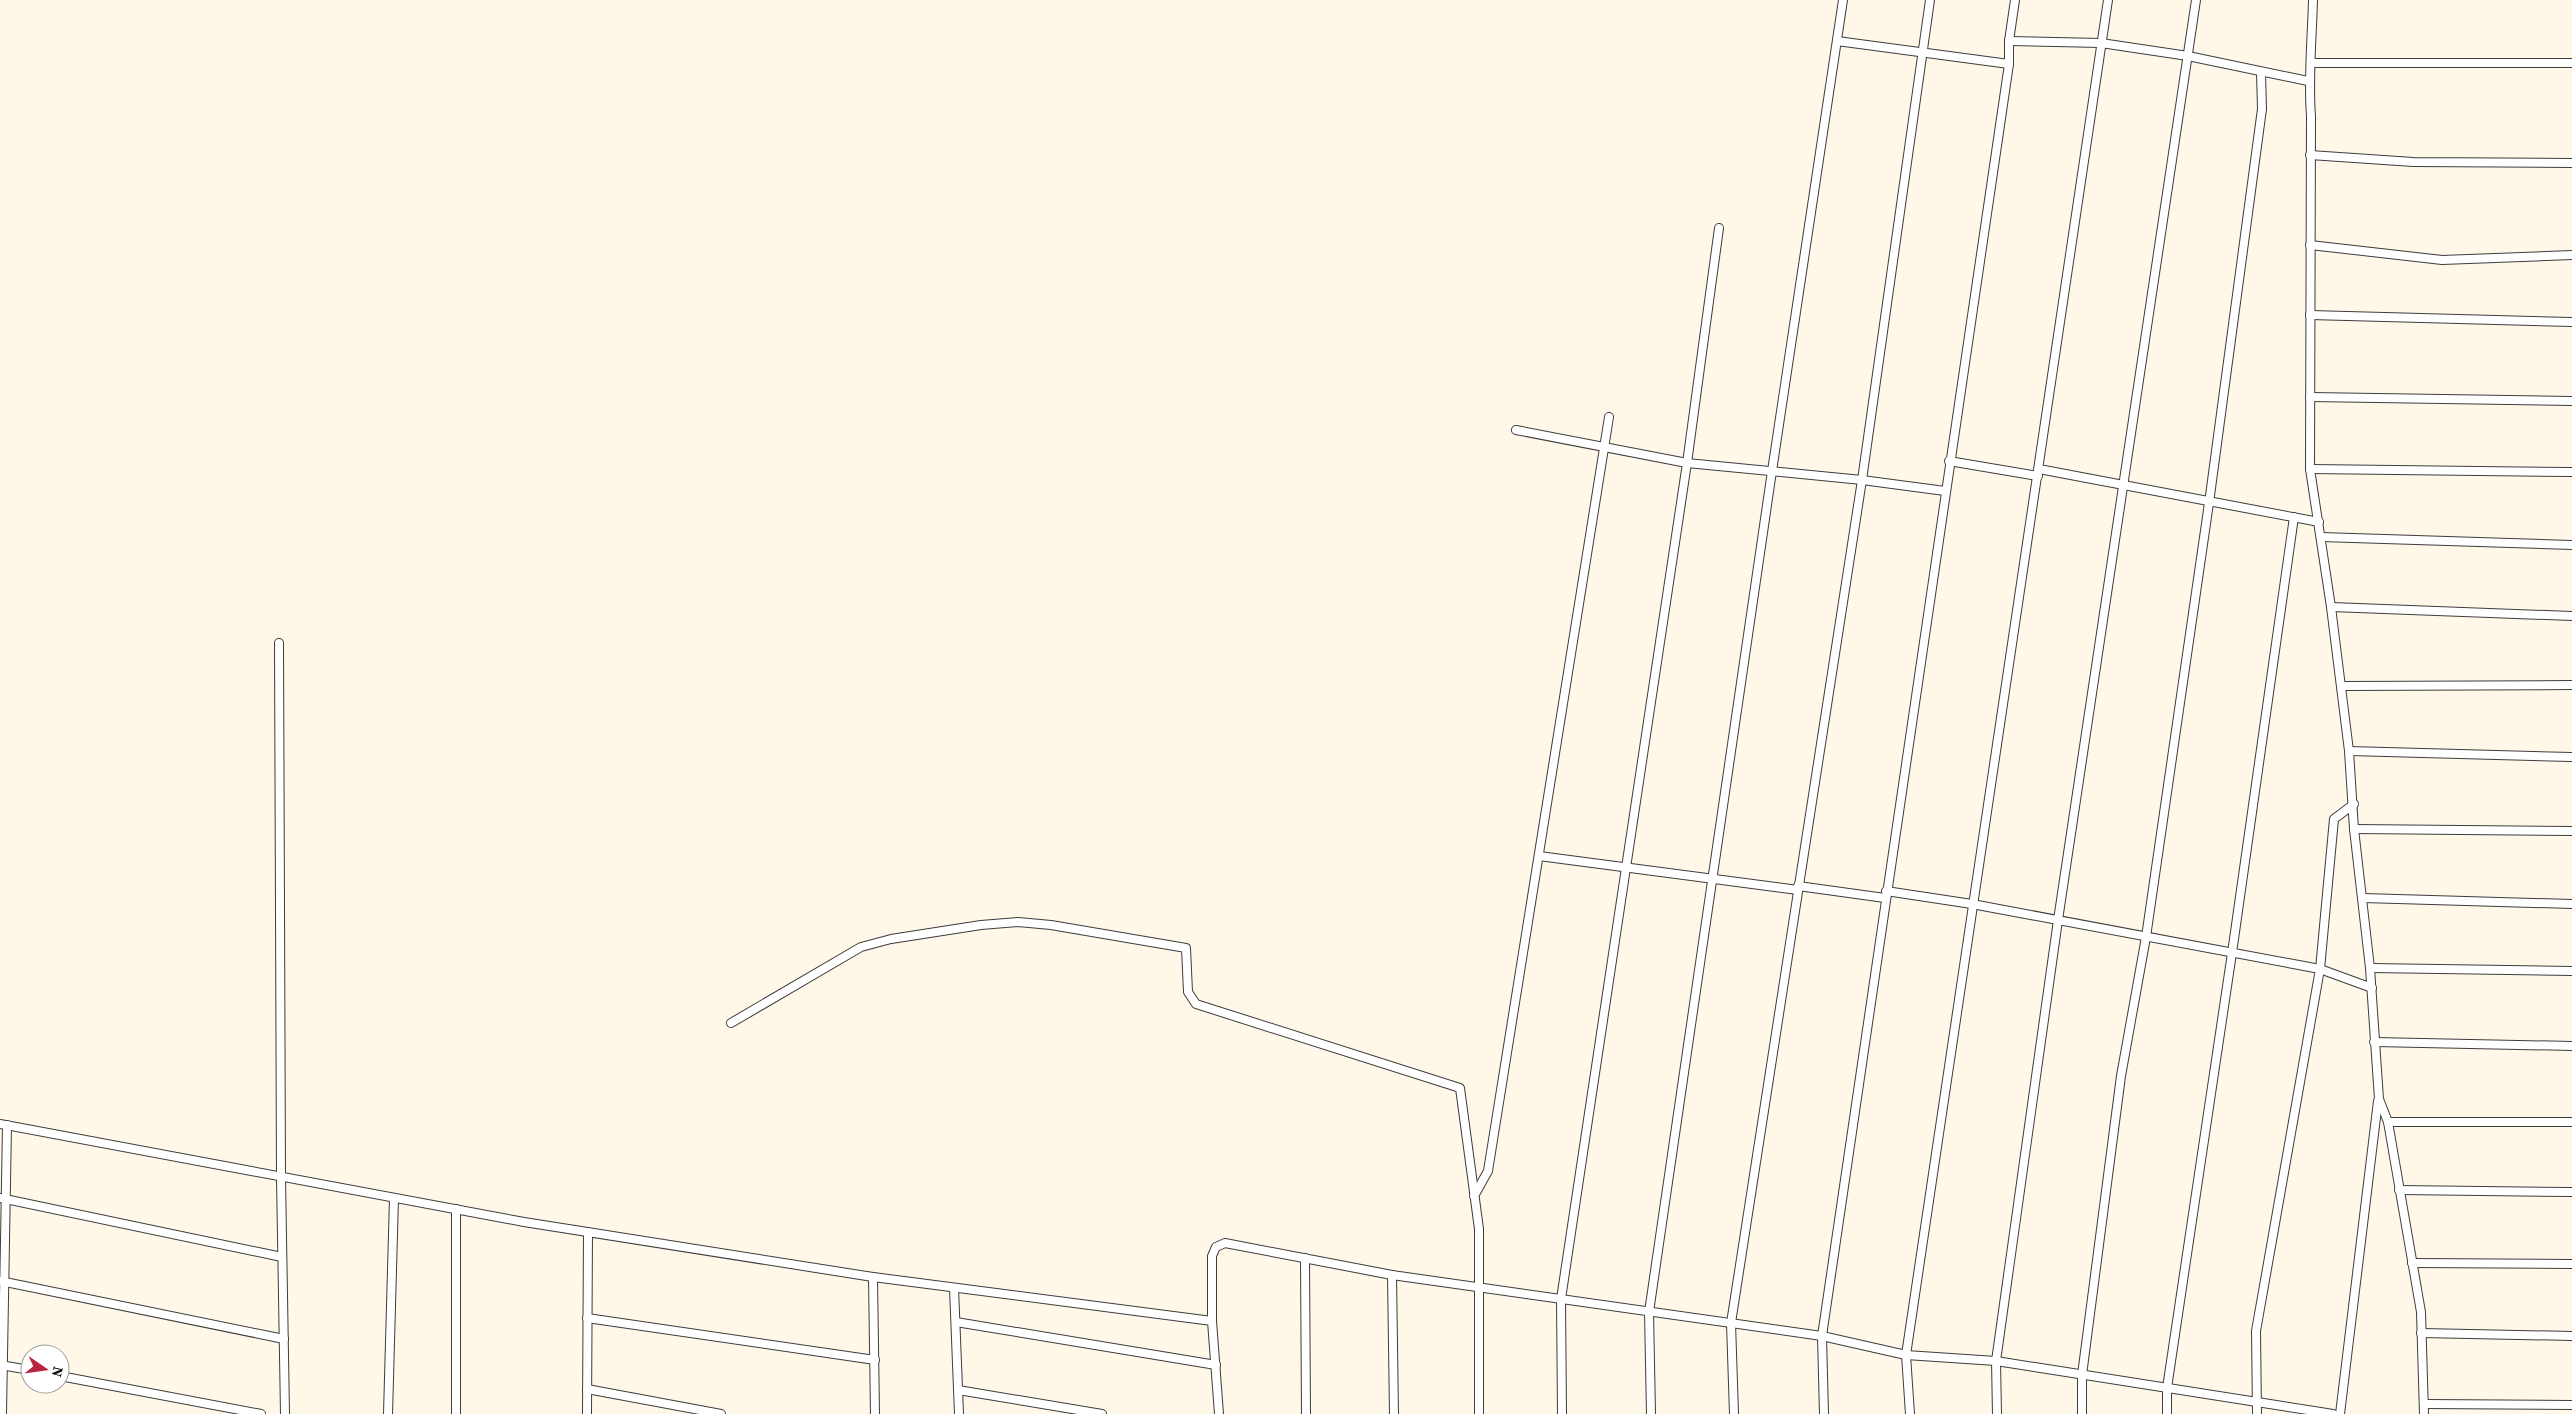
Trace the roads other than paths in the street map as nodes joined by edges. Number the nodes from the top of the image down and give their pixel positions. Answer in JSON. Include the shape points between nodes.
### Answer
{"nodes":[{"id":1,"x":1843,"y":0,"type":"edge"},
{"id":2,"x":1930,"y":0,"type":"edge"},
{"id":3,"x":2015,"y":0,"type":"edge"},
{"id":4,"x":2108,"y":0,"type":"edge"},
{"id":5,"x":2196,"y":0,"type":"edge"},
{"id":6,"x":2313,"y":0,"type":"edge"},
{"id":7,"x":1837,"y":41,"type":"junction"},
{"id":8,"x":2009,"y":41,"type":"junction"},
{"id":9,"x":2101,"y":43,"type":"junction"},
{"id":10,"x":1922,"y":52,"type":"junction"},
{"id":11,"x":2188,"y":56,"type":"junction"},
{"id":12,"x":2312,"y":63,"type":"junction"},
{"id":13,"x":2008,"y":64,"type":"junction"},
{"id":14,"x":2572,"y":64,"type":"edge"},
{"id":15,"x":2262,"y":73,"type":"junction"},
{"id":16,"x":2308,"y":81,"type":"junction"},
{"id":17,"x":2310,"y":156,"type":"junction"},
{"id":18,"x":2572,"y":163,"type":"edge"},
{"id":19,"x":1719,"y":228,"type":"dead end"},
{"id":20,"x":2310,"y":245,"type":"junction"},
{"id":21,"x":2572,"y":255,"type":"edge"},
{"id":22,"x":2310,"y":315,"type":"junction"},
{"id":23,"x":2572,"y":322,"type":"edge"},
{"id":24,"x":2310,"y":398,"type":"junction"},
{"id":25,"x":2572,"y":401,"type":"edge"},
{"id":26,"x":1609,"y":417,"type":"dead end"},
{"id":27,"x":1516,"y":430,"type":"dead end"},
{"id":28,"x":1604,"y":448,"type":"junction"},
{"id":29,"x":1949,"y":461,"type":"junction"},
{"id":30,"x":1686,"y":463,"type":"junction"},
{"id":31,"x":2310,"y":469,"type":"junction"},
{"id":32,"x":1772,"y":472,"type":"junction"},
{"id":33,"x":2038,"y":472,"type":"junction"},
{"id":34,"x":2572,"y":472,"type":"edge"},
{"id":35,"x":1862,"y":480,"type":"junction"},
{"id":36,"x":2122,"y":486,"type":"junction"},
{"id":37,"x":1945,"y":491,"type":"junction"},
{"id":38,"x":2209,"y":503,"type":"junction"},
{"id":39,"x":2294,"y":517,"type":"junction"},
{"id":40,"x":2319,"y":522,"type":"junction"},
{"id":41,"x":2321,"y":537,"type":"junction"},
{"id":42,"x":2572,"y":544,"type":"edge"},
{"id":43,"x":2331,"y":607,"type":"junction"},
{"id":44,"x":2572,"y":616,"type":"edge"},
{"id":45,"x":279,"y":643,"type":"dead end"},
{"id":46,"x":2572,"y":684,"type":"edge"},
{"id":47,"x":2341,"y":686,"type":"junction"},
{"id":48,"x":2349,"y":751,"type":"junction"},
{"id":49,"x":2572,"y":757,"type":"edge"},
{"id":50,"x":2354,"y":804,"type":"junction"},
{"id":51,"x":2354,"y":829,"type":"junction"},
{"id":52,"x":2572,"y":831,"type":"edge"},
{"id":53,"x":1539,"y":856,"type":"junction"},
{"id":54,"x":1625,"y":866,"type":"junction"},
{"id":55,"x":1712,"y":880,"type":"junction"},
{"id":56,"x":1798,"y":888,"type":"junction"},
{"id":57,"x":1885,"y":894,"type":"junction"},
{"id":58,"x":2363,"y":898,"type":"junction"},
{"id":59,"x":1972,"y":904,"type":"junction"},
{"id":60,"x":2572,"y":904,"type":"edge"},
{"id":61,"x":2058,"y":920,"type":"junction"},
{"id":62,"x":2146,"y":937,"type":"junction"},
{"id":63,"x":2232,"y":953,"type":"junction"},
{"id":64,"x":2370,"y":968,"type":"junction"},
{"id":65,"x":2320,"y":969,"type":"junction"},
{"id":66,"x":2572,"y":971,"type":"edge"},
{"id":67,"x":2372,"y":988,"type":"junction"},
{"id":68,"x":731,"y":1023,"type":"dead end"},
{"id":69,"x":2374,"y":1042,"type":"junction"},
{"id":70,"x":2572,"y":1046,"type":"edge"},
{"id":71,"x":2379,"y":1098,"type":"junction"},
{"id":72,"x":2388,"y":1122,"type":"junction"},
{"id":73,"x":2572,"y":1122,"type":"edge"},
{"id":74,"x":3,"y":1125,"type":"edge"},
{"id":75,"x":281,"y":1177,"type":"junction"},
{"id":76,"x":2399,"y":1190,"type":"junction"},
{"id":77,"x":2572,"y":1192,"type":"edge"},
{"id":78,"x":1474,"y":1196,"type":"junction"},
{"id":79,"x":3,"y":1198,"type":"edge"},
{"id":80,"x":394,"y":1198,"type":"junction"},
{"id":81,"x":456,"y":1209,"type":"junction"},
{"id":82,"x":588,"y":1232,"type":"junction"},
{"id":83,"x":282,"y":1257,"type":"junction"},
{"id":84,"x":1304,"y":1258,"type":"junction"},
{"id":85,"x":2412,"y":1263,"type":"junction"},
{"id":86,"x":2572,"y":1264,"type":"edge"},
{"id":87,"x":1392,"y":1275,"type":"junction"},
{"id":88,"x":874,"y":1278,"type":"junction"},
{"id":89,"x":2,"y":1282,"type":"edge"},
{"id":90,"x":1478,"y":1286,"type":"junction"},
{"id":91,"x":954,"y":1288,"type":"junction"},
{"id":92,"x":1562,"y":1299,"type":"junction"},
{"id":93,"x":1650,"y":1312,"type":"junction"},
{"id":94,"x":588,"y":1318,"type":"junction"},
{"id":95,"x":1212,"y":1321,"type":"junction"},
{"id":96,"x":956,"y":1322,"type":"junction"},
{"id":97,"x":1731,"y":1323,"type":"junction"},
{"id":98,"x":2421,"y":1333,"type":"junction"},
{"id":99,"x":1822,"y":1336,"type":"junction"},
{"id":100,"x":2572,"y":1336,"type":"edge"},
{"id":101,"x":284,"y":1339,"type":"junction"},
{"id":102,"x":1906,"y":1356,"type":"junction"},
{"id":103,"x":875,"y":1360,"type":"junction"},
{"id":104,"x":1996,"y":1362,"type":"junction"},
{"id":105,"x":2,"y":1365,"type":"edge"},
{"id":106,"x":1216,"y":1365,"type":"junction"},
{"id":107,"x":20,"y":1368,"type":"edge"},
{"id":108,"x":2082,"y":1375,"type":"junction"},
{"id":109,"x":70,"y":1378,"type":"edge"},
{"id":110,"x":2167,"y":1388,"type":"junction"},
{"id":111,"x":587,"y":1389,"type":"junction"},
{"id":112,"x":958,"y":1390,"type":"junction"},
{"id":113,"x":2257,"y":1402,"type":"junction"},
{"id":114,"x":2424,"y":1404,"type":"junction"},
{"id":115,"x":2572,"y":1406,"type":"edge"},
{"id":116,"x":2,"y":1414,"type":"edge"},
{"id":117,"x":261,"y":1414,"type":"edge"},
{"id":118,"x":285,"y":1414,"type":"edge"},
{"id":119,"x":388,"y":1414,"type":"edge"},
{"id":120,"x":456,"y":1414,"type":"edge"},
{"id":121,"x":587,"y":1414,"type":"edge"},
{"id":122,"x":721,"y":1414,"type":"edge"},
{"id":123,"x":875,"y":1414,"type":"edge"},
{"id":124,"x":959,"y":1414,"type":"edge"},
{"id":125,"x":1102,"y":1414,"type":"edge"},
{"id":126,"x":1218,"y":1414,"type":"edge"},
{"id":127,"x":1306,"y":1414,"type":"edge"},
{"id":128,"x":1394,"y":1414,"type":"edge"},
{"id":129,"x":1479,"y":1414,"type":"edge"},
{"id":130,"x":1562,"y":1414,"type":"edge"},
{"id":131,"x":1651,"y":1414,"type":"edge"},
{"id":132,"x":1734,"y":1414,"type":"edge"},
{"id":133,"x":1824,"y":1414,"type":"edge"},
{"id":134,"x":1910,"y":1414,"type":"edge"},
{"id":135,"x":1997,"y":1414,"type":"edge"},
{"id":136,"x":2082,"y":1414,"type":"edge"},
{"id":137,"x":2167,"y":1414,"type":"edge"},
{"id":138,"x":2257,"y":1414,"type":"edge"},
{"id":139,"x":2333,"y":1414,"type":"edge"},
{"id":140,"x":2340,"y":1414,"type":"edge"},
{"id":141,"x":2424,"y":1414,"type":"edge"}],
"edges":[{"from":1,"to":7,"type":"street"},
{"from":2,"to":10,"type":"street"},
{"from":3,"to":8,"type":"street"},
{"from":4,"to":9,"type":"street"},
{"from":5,"to":11,"type":"street"},
{"from":6,"to":12,"type":"street"},
{"from":7,"to":10,"type":"street"},
{"from":7,"to":32,"type":"street"},
{"from":8,"to":9,"type":"street"},
{"from":8,"to":13,"type":"street"},
{"from":9,"to":11,"type":"street"},
{"from":9,"to":33,"type":"street"},
{"from":10,"to":13,"type":"street"},
{"from":10,"to":35,"type":"street"},
{"from":11,"to":15,"type":"street"},
{"from":11,"to":36,"type":"street"},
{"from":12,"to":14,"type":"street"},
{"from":12,"to":16,"type":"street"},
{"from":13,"to":29,"type":"street"},
{"from":15,"to":16,"type":"street"},
{"from":15,"to":38,"type":"street","via":[[2262,109]]},
{"from":16,"to":17,"type":"street"},
{"from":17,"to":18,"type":"street","via":[[2413,162]]},
{"from":17,"to":20,"type":"street"},
{"from":19,"to":30,"type":"street"},
{"from":20,"to":21,"type":"street","via":[[2442,260]]},
{"from":20,"to":22,"type":"street"},
{"from":22,"to":23,"type":"street"},
{"from":22,"to":24,"type":"street"},
{"from":24,"to":25,"type":"street"},
{"from":24,"to":31,"type":"street"},
{"from":26,"to":28,"type":"street"},
{"from":27,"to":28,"type":"street"},
{"from":28,"to":30,"type":"street"},
{"from":28,"to":53,"type":"street"},
{"from":29,"to":33,"type":"street"},
{"from":29,"to":37,"type":"street"},
{"from":30,"to":32,"type":"street"},
{"from":30,"to":54,"type":"street"},
{"from":31,"to":34,"type":"street"},
{"from":31,"to":40,"type":"street"},
{"from":32,"to":35,"type":"street"},
{"from":32,"to":55,"type":"street"},
{"from":33,"to":36,"type":"street"},
{"from":33,"to":59,"type":"street"},
{"from":35,"to":37,"type":"street"},
{"from":35,"to":56,"type":"street"},
{"from":36,"to":38,"type":"street"},
{"from":36,"to":61,"type":"street"},
{"from":37,"to":57,"type":"street"},
{"from":38,"to":39,"type":"street"},
{"from":38,"to":62,"type":"street"},
{"from":39,"to":40,"type":"street"},
{"from":39,"to":63,"type":"street"},
{"from":40,"to":41,"type":"street"},
{"from":41,"to":42,"type":"street"},
{"from":41,"to":43,"type":"street"},
{"from":43,"to":44,"type":"street"},
{"from":43,"to":47,"type":"street"},
{"from":45,"to":75,"type":"street"},
{"from":46,"to":47,"type":"street"},
{"from":47,"to":48,"type":"street"},
{"from":48,"to":49,"type":"street"},
{"from":48,"to":50,"type":"street"},
{"from":50,"to":51,"type":"street"},
{"from":50,"to":65,"type":"street","via":[[2334,819]]},
{"from":51,"to":52,"type":"street"},
{"from":51,"to":58,"type":"street"},
{"from":53,"to":54,"type":"street"},
{"from":53,"to":78,"type":"street","via":[[1488,1171]]},
{"from":54,"to":55,"type":"street"},
{"from":54,"to":92,"type":"street"},
{"from":55,"to":56,"type":"street"},
{"from":55,"to":93,"type":"street"},
{"from":56,"to":57,"type":"street"},
{"from":56,"to":97,"type":"street"},
{"from":57,"to":59,"type":"street"},
{"from":57,"to":99,"type":"street"},
{"from":58,"to":60,"type":"street"},
{"from":58,"to":64,"type":"street"},
{"from":59,"to":61,"type":"street"},
{"from":59,"to":102,"type":"street"},
{"from":61,"to":62,"type":"street"},
{"from":61,"to":104,"type":"street"},
{"from":62,"to":63,"type":"street"},
{"from":62,"to":108,"type":"street","via":[[2121,1076]]},
{"from":63,"to":65,"type":"street"},
{"from":63,"to":110,"type":"street"},
{"from":64,"to":66,"type":"street"},
{"from":64,"to":67,"type":"street"},
{"from":65,"to":67,"type":"street"},
{"from":65,"to":113,"type":"street","via":[[2256,1331]]},
{"from":67,"to":69,"type":"street"},
{"from":68,"to":78,"type":"street","via":[[861,947],[891,939],[1018,922],[1186,948],[1188,992],[1196,1004],[1460,1088]]},
{"from":69,"to":70,"type":"street"},
{"from":69,"to":71,"type":"street"},
{"from":71,"to":72,"type":"street"},
{"from":71,"to":140,"type":"street"},
{"from":72,"to":73,"type":"street"},
{"from":72,"to":76,"type":"street"},
{"from":74,"to":75,"type":"street"},
{"from":74,"to":79,"type":"street"},
{"from":75,"to":80,"type":"street"},
{"from":75,"to":83,"type":"street"},
{"from":76,"to":77,"type":"street"},
{"from":76,"to":85,"type":"street"},
{"from":78,"to":90,"type":"street","via":[[1479,1229]]},
{"from":79,"to":83,"type":"street"},
{"from":79,"to":89,"type":"street"},
{"from":80,"to":81,"type":"street"},
{"from":80,"to":119,"type":"street"},
{"from":81,"to":82,"type":"street"},
{"from":81,"to":120,"type":"street"},
{"from":82,"to":88,"type":"street"},
{"from":82,"to":94,"type":"street"},
{"from":83,"to":101,"type":"street"},
{"from":84,"to":87,"type":"street"},
{"from":84,"to":95,"type":"street","via":[[1225,1243],[1216,1247],[1212,1256]]},
{"from":84,"to":127,"type":"street"},
{"from":85,"to":86,"type":"street"},
{"from":85,"to":98,"type":"street"},
{"from":87,"to":90,"type":"street"},
{"from":87,"to":128,"type":"street"},
{"from":88,"to":91,"type":"street"},
{"from":88,"to":103,"type":"street"},
{"from":89,"to":101,"type":"street"},
{"from":89,"to":105,"type":"street"},
{"from":90,"to":92,"type":"street"},
{"from":90,"to":129,"type":"street"},
{"from":91,"to":95,"type":"street"},
{"from":91,"to":96,"type":"street"},
{"from":92,"to":93,"type":"street"},
{"from":92,"to":130,"type":"street"},
{"from":93,"to":97,"type":"street"},
{"from":93,"to":131,"type":"street"},
{"from":94,"to":103,"type":"street"},
{"from":94,"to":111,"type":"street"},
{"from":95,"to":106,"type":"street"},
{"from":96,"to":106,"type":"street"},
{"from":96,"to":112,"type":"street"},
{"from":97,"to":99,"type":"street"},
{"from":97,"to":132,"type":"street"},
{"from":98,"to":100,"type":"street"},
{"from":98,"to":114,"type":"street"},
{"from":99,"to":102,"type":"street"},
{"from":99,"to":133,"type":"street"},
{"from":101,"to":118,"type":"street"},
{"from":102,"to":104,"type":"street"},
{"from":102,"to":134,"type":"street"},
{"from":103,"to":123,"type":"street"},
{"from":104,"to":108,"type":"street"},
{"from":104,"to":135,"type":"street"},
{"from":105,"to":107,"type":"street"},
{"from":105,"to":116,"type":"street"},
{"from":106,"to":126,"type":"street"},
{"from":108,"to":110,"type":"street"},
{"from":108,"to":136,"type":"street"},
{"from":109,"to":117,"type":"street"},
{"from":110,"to":113,"type":"street"},
{"from":110,"to":137,"type":"street"},
{"from":111,"to":121,"type":"street"},
{"from":111,"to":122,"type":"street"},
{"from":112,"to":124,"type":"street"},
{"from":112,"to":125,"type":"street"},
{"from":113,"to":138,"type":"street"},
{"from":113,"to":139,"type":"street"},
{"from":114,"to":115,"type":"street"},
{"from":114,"to":141,"type":"street"}]}
